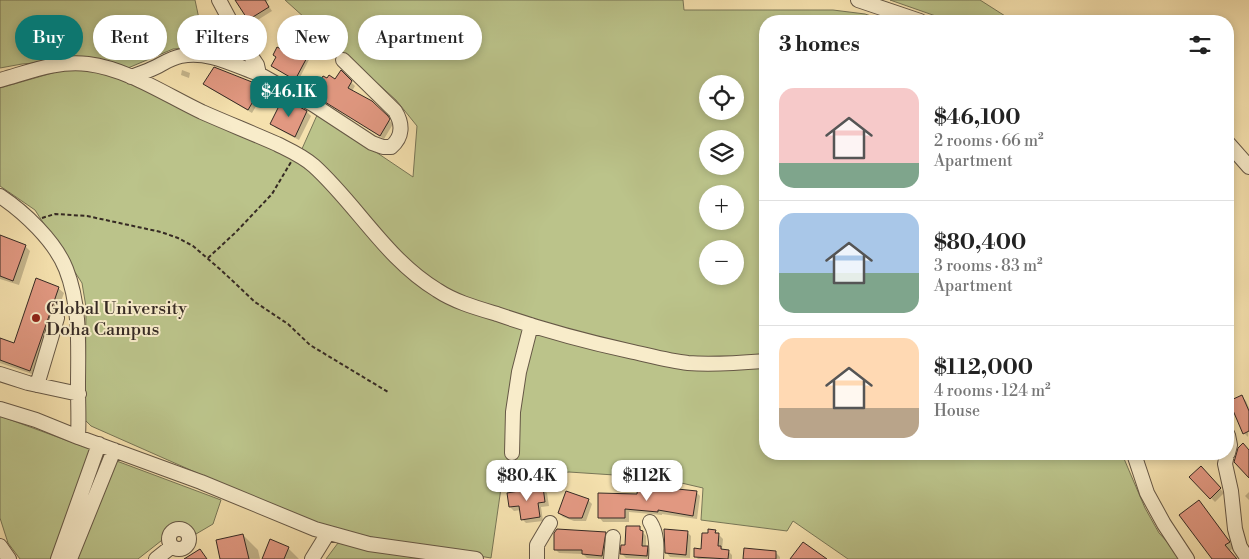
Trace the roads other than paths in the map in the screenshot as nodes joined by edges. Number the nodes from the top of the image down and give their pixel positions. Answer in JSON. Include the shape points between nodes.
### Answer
{"nodes":[{"id":1,"x":219,"y":0,"type":"edge"},
{"id":2,"x":858,"y":0,"type":"edge"},
{"id":3,"x":902,"y":15,"type":"edge"},
{"id":4,"x":343,"y":60,"type":"dead end"},
{"id":5,"x":259,"y":74,"type":"junction"},
{"id":6,"x":130,"y":77,"type":"junction"},
{"id":7,"x":0,"y":80,"type":"edge"},
{"id":8,"x":1234,"y":150,"type":"edge"},
{"id":9,"x":1249,"y":167,"type":"edge"},
{"id":10,"x":0,"y":196,"type":"edge"},
{"id":11,"x":57,"y":318,"type":"dead end"},
{"id":12,"x":532,"y":325,"type":"junction"},
{"id":13,"x":759,"y":362,"type":"edge"},
{"id":14,"x":0,"y":374,"type":"edge"},
{"id":15,"x":37,"y":385,"type":"junction"},
{"id":16,"x":79,"y":394,"type":"junction"},
{"id":17,"x":0,"y":409,"type":"edge"},
{"id":18,"x":78,"y":437,"type":"junction"},
{"id":19,"x":99,"y":444,"type":"junction"},
{"id":20,"x":114,"y":450,"type":"junction"},
{"id":21,"x":512,"y":453,"type":"dead end"},
{"id":22,"x":1136,"y":460,"type":"edge"},
{"id":23,"x":1226,"y":460,"type":"edge"},
{"id":24,"x":550,"y":522,"type":"dead end"},
{"id":25,"x":650,"y":522,"type":"dead end"},
{"id":26,"x":328,"y":533,"type":"junction"},
{"id":27,"x":613,"y":537,"type":"dead end"},
{"id":28,"x":0,"y":546,"type":"edge"},
{"id":29,"x":171,"y":546,"type":"dead end"},
{"id":30,"x":9,"y":559,"type":"edge"},
{"id":31,"x":58,"y":559,"type":"edge"},
{"id":32,"x":70,"y":559,"type":"edge"},
{"id":33,"x":156,"y":559,"type":"edge"},
{"id":34,"x":312,"y":559,"type":"edge"},
{"id":35,"x":476,"y":559,"type":"edge"},
{"id":36,"x":537,"y":559,"type":"edge"},
{"id":37,"x":611,"y":559,"type":"edge"},
{"id":38,"x":656,"y":559,"type":"edge"},
{"id":39,"x":1187,"y":559,"type":"edge"},
{"id":40,"x":1248,"y":559,"type":"edge"}],
"edges":[{"from":1,"to":5,"type":"street","via":[[257,65]]},
{"from":2,"to":3,"type":"street"},
{"from":4,"to":5,"type":"street","via":[[400,119],[399,137],[391,147],[372,144],[321,109]]},
{"from":5,"to":6,"type":"street","via":[[205,54],[193,54],[168,60]]},
{"from":6,"to":7,"type":"street","via":[[104,67],[71,63],[50,65]]},
{"from":6,"to":12,"type":"street","via":[[293,152],[312,164],[341,193],[392,254],[414,274],[438,291],[466,304]]},
{"from":8,"to":9,"type":"street"},
{"from":10,"to":16,"type":"street","via":[[40,231],[66,267],[77,316]]},
{"from":11,"to":15,"type":"street"},
{"from":12,"to":13,"type":"street","via":[[576,339],[686,363]]},
{"from":12,"to":21,"type":"street","via":[[513,412]]},
{"from":14,"to":15,"type":"street"},
{"from":15,"to":16,"type":"street"},
{"from":16,"to":18,"type":"street"},
{"from":17,"to":18,"type":"street"},
{"from":18,"to":19,"type":"street"},
{"from":19,"to":20,"type":"street"},
{"from":19,"to":31,"type":"street"},
{"from":20,"to":26,"type":"street"},
{"from":20,"to":32,"type":"street"},
{"from":22,"to":39,"type":"street","via":[[1147,493]]},
{"from":23,"to":40,"type":"street","via":[[1235,529],[1240,547]]},
{"from":24,"to":36,"type":"street","via":[[537,545]]},
{"from":25,"to":38,"type":"street","via":[[657,544]]},
{"from":26,"to":34,"type":"street"},
{"from":26,"to":35,"type":"street","via":[[369,544]]},
{"from":27,"to":37,"type":"street"},
{"from":28,"to":30,"type":"street"},
{"from":29,"to":33,"type":"street"}]}
